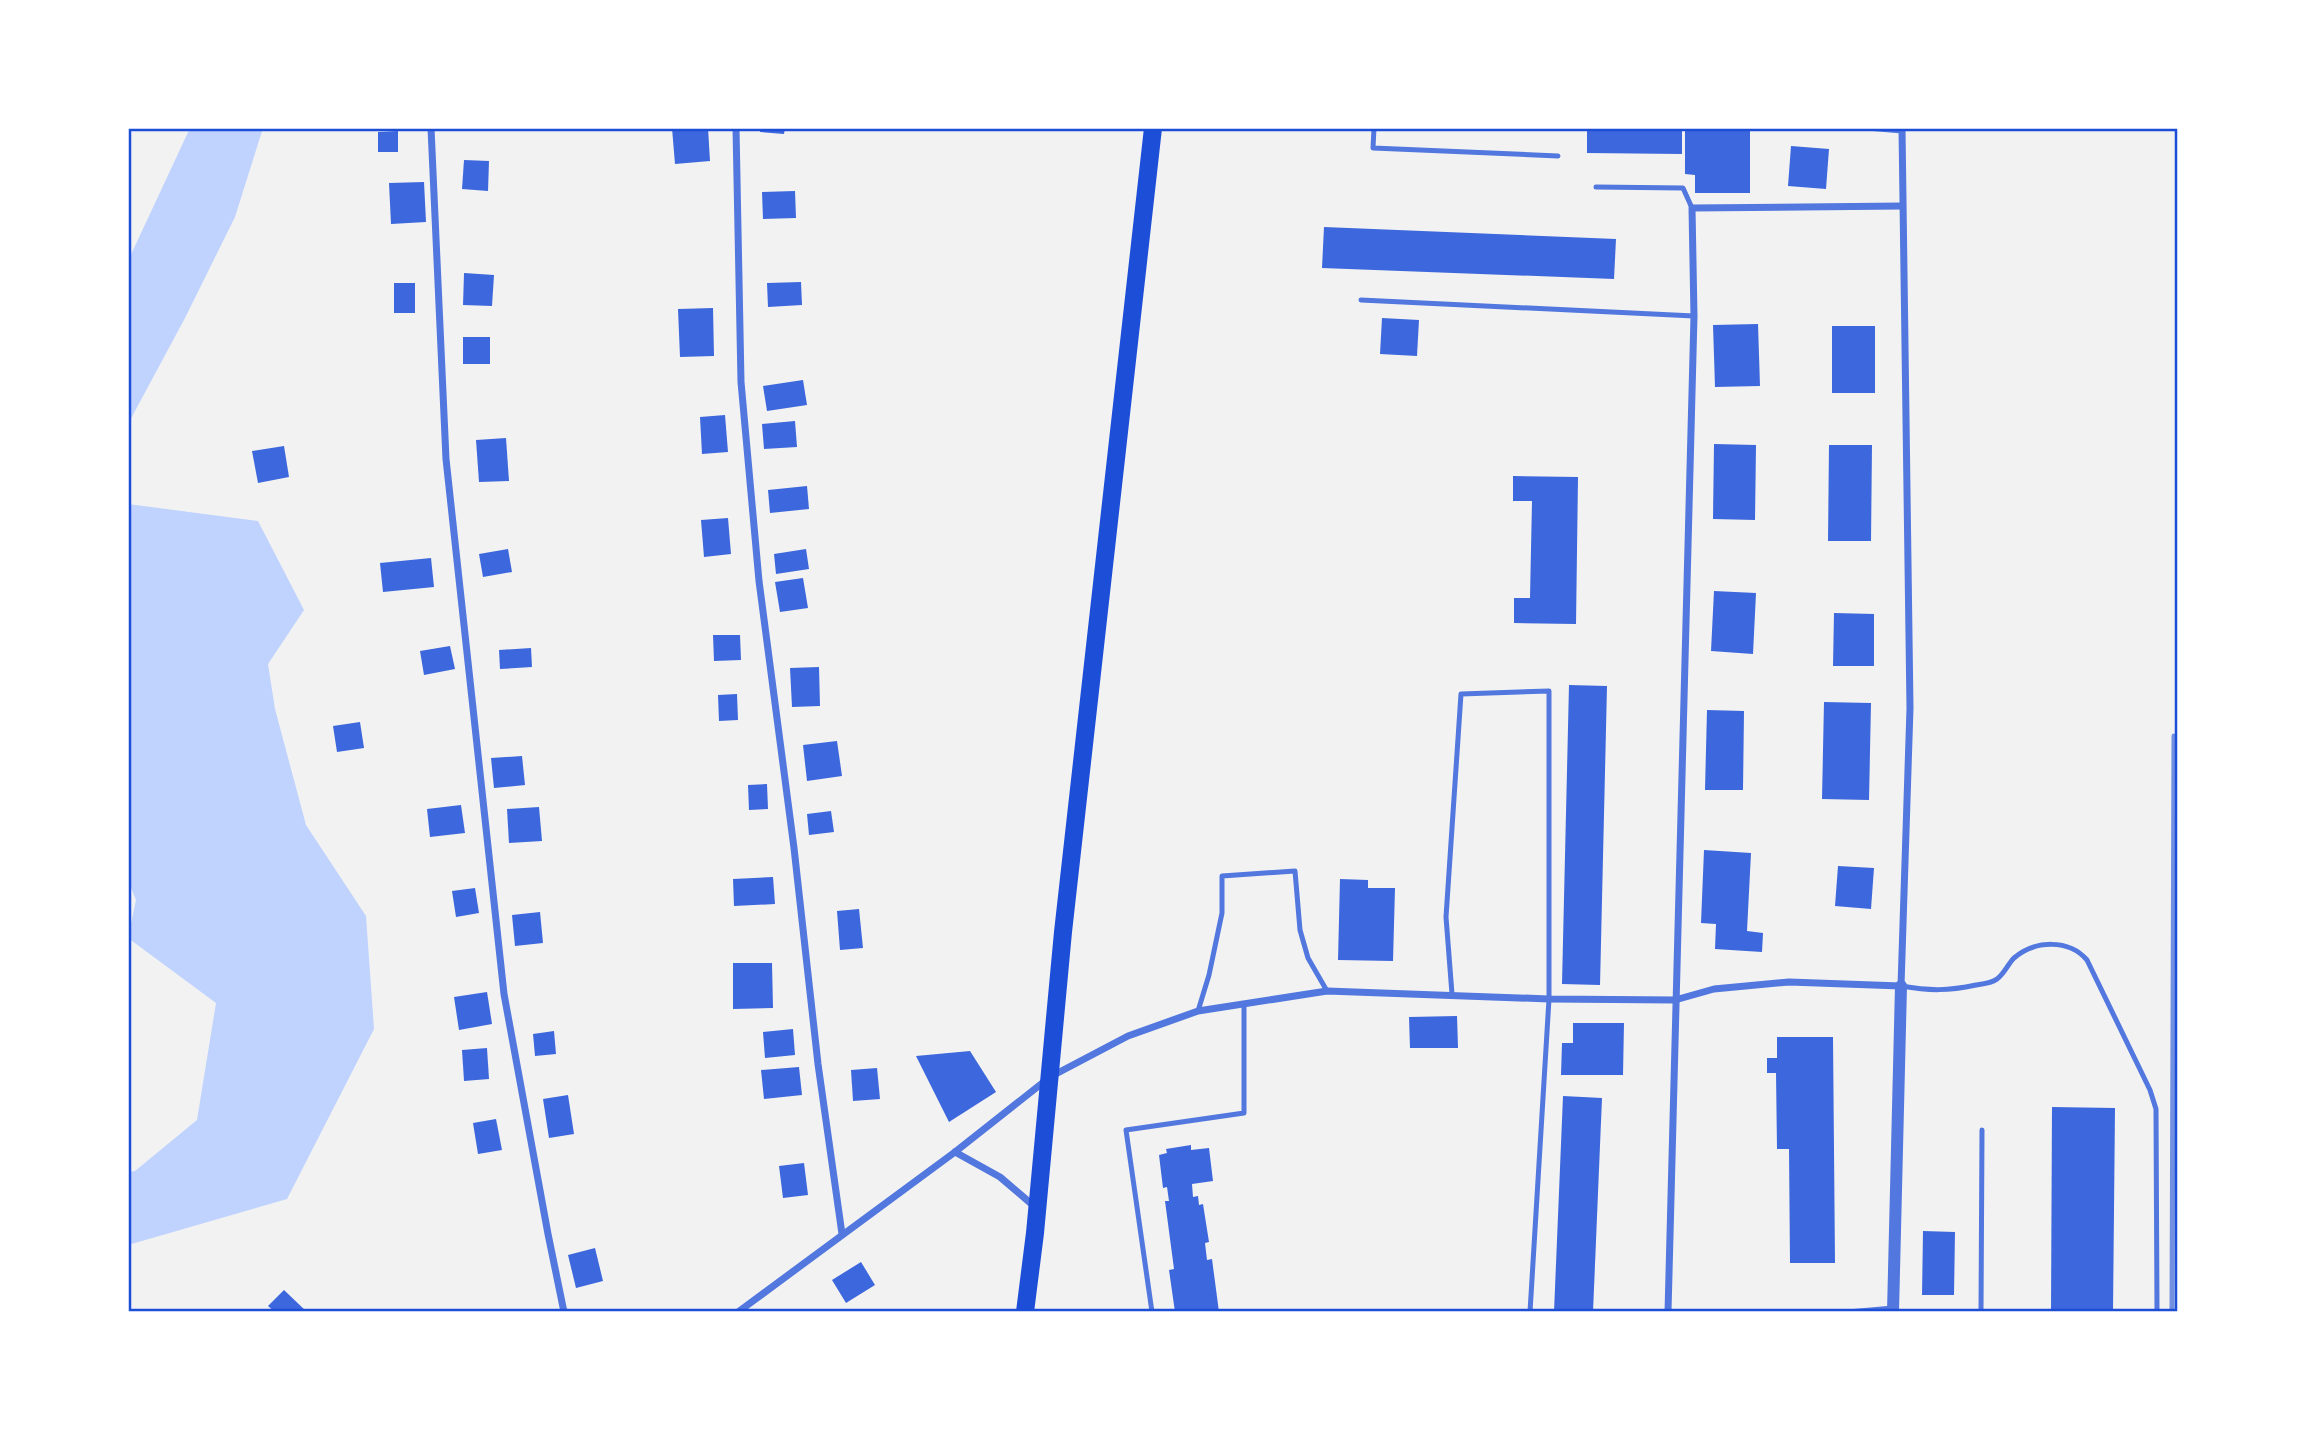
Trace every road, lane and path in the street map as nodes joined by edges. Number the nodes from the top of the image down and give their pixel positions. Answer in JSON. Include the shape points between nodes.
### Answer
{"nodes":[{"id":1,"x":430,"y":128,"type":"edge"},
{"id":2,"x":736,"y":128,"type":"edge"},
{"id":3,"x":1153,"y":128,"type":"edge"},
{"id":4,"x":1374,"y":128,"type":"edge"},
{"id":5,"x":1867,"y":128,"type":"edge"},
{"id":6,"x":1902,"y":129,"type":"edge"},
{"id":7,"x":1558,"y":156,"type":"dead end"},
{"id":8,"x":1596,"y":187,"type":"dead end"},
{"id":9,"x":1902,"y":206,"type":"junction"},
{"id":10,"x":1692,"y":208,"type":"junction"},
{"id":11,"x":1361,"y":300,"type":"dead end"},
{"id":12,"x":1694,"y":316,"type":"junction"},
{"id":13,"x":1901,"y":986,"type":"junction"},
{"id":14,"x":1327,"y":991,"type":"junction"},
{"id":15,"x":1451,"y":994,"type":"junction"},
{"id":16,"x":1549,"y":999,"type":"junction"},
{"id":17,"x":1675,"y":1000,"type":"junction"},
{"id":18,"x":1244,"y":1004,"type":"junction"},
{"id":19,"x":1198,"y":1011,"type":"junction"},
{"id":20,"x":1050,"y":1077,"type":"junction"},
{"id":21,"x":1982,"y":1130,"type":"dead end"},
{"id":22,"x":955,"y":1152,"type":"junction"},
{"id":23,"x":1037,"y":1209,"type":"junction"},
{"id":24,"x":842,"y":1234,"type":"junction"},
{"id":25,"x":1893,"y":1310,"type":"edge"},
{"id":26,"x":564,"y":1312,"type":"edge"},
{"id":27,"x":738,"y":1312,"type":"edge"},
{"id":28,"x":1025,"y":1312,"type":"edge"},
{"id":29,"x":1152,"y":1312,"type":"edge"},
{"id":30,"x":1530,"y":1312,"type":"edge"},
{"id":31,"x":1668,"y":1312,"type":"edge"},
{"id":32,"x":1848,"y":1312,"type":"edge"},
{"id":33,"x":1981,"y":1312,"type":"edge"},
{"id":34,"x":2157,"y":1312,"type":"edge"}],
"edges":[{"from":1,"to":26,"type":"street","via":[[446,459],[504,994]]},
{"from":2,"to":24,"type":"street","via":[[741,382],[759,582]]},
{"from":3,"to":20,"type":"main road"},
{"from":4,"to":7,"type":"lane","via":[[1373,148]]},
{"from":5,"to":6,"type":"lane"},
{"from":6,"to":9,"type":"street"},
{"from":8,"to":10,"type":"lane","via":[[1683,188]]},
{"from":9,"to":10,"type":"street"},
{"from":9,"to":13,"type":"street","via":[[1910,708]]},
{"from":10,"to":12,"type":"street"},
{"from":11,"to":12,"type":"lane"},
{"from":12,"to":17,"type":"street"},
{"from":13,"to":17,"type":"street","via":[[1789,982],[1714,989]]},
{"from":13,"to":25,"type":"street"},
{"from":13,"to":34,"type":"lane","via":[[1932,991],[1988,983],[1998,979],[2024,951],[2046,945],[2072,948],[2087,960],[2155,1109]]},
{"from":14,"to":15,"type":"street"},
{"from":14,"to":18,"type":"street"},
{"from":14,"to":19,"type":"lane","via":[[1308,958],[1300,930],[1295,872],[1222,876],[1222,913]]},
{"from":15,"to":16,"type":"street"},
{"from":15,"to":16,"type":"lane","via":[[1446,917],[1461,694],[1549,691]]},
{"from":16,"to":17,"type":"street"},
{"from":16,"to":30,"type":"lane"},
{"from":17,"to":31,"type":"street"},
{"from":18,"to":19,"type":"street"},
{"from":18,"to":29,"type":"lane","via":[[1244,1113],[1126,1130]]},
{"from":19,"to":20,"type":"street","via":[[1128,1036]]},
{"from":20,"to":22,"type":"street"},
{"from":20,"to":23,"type":"main road"},
{"from":21,"to":33,"type":"lane"},
{"from":22,"to":23,"type":"street","via":[[1000,1177]]},
{"from":22,"to":24,"type":"street"},
{"from":23,"to":28,"type":"main road"},
{"from":24,"to":27,"type":"street"},
{"from":25,"to":32,"type":"lane"}]}
